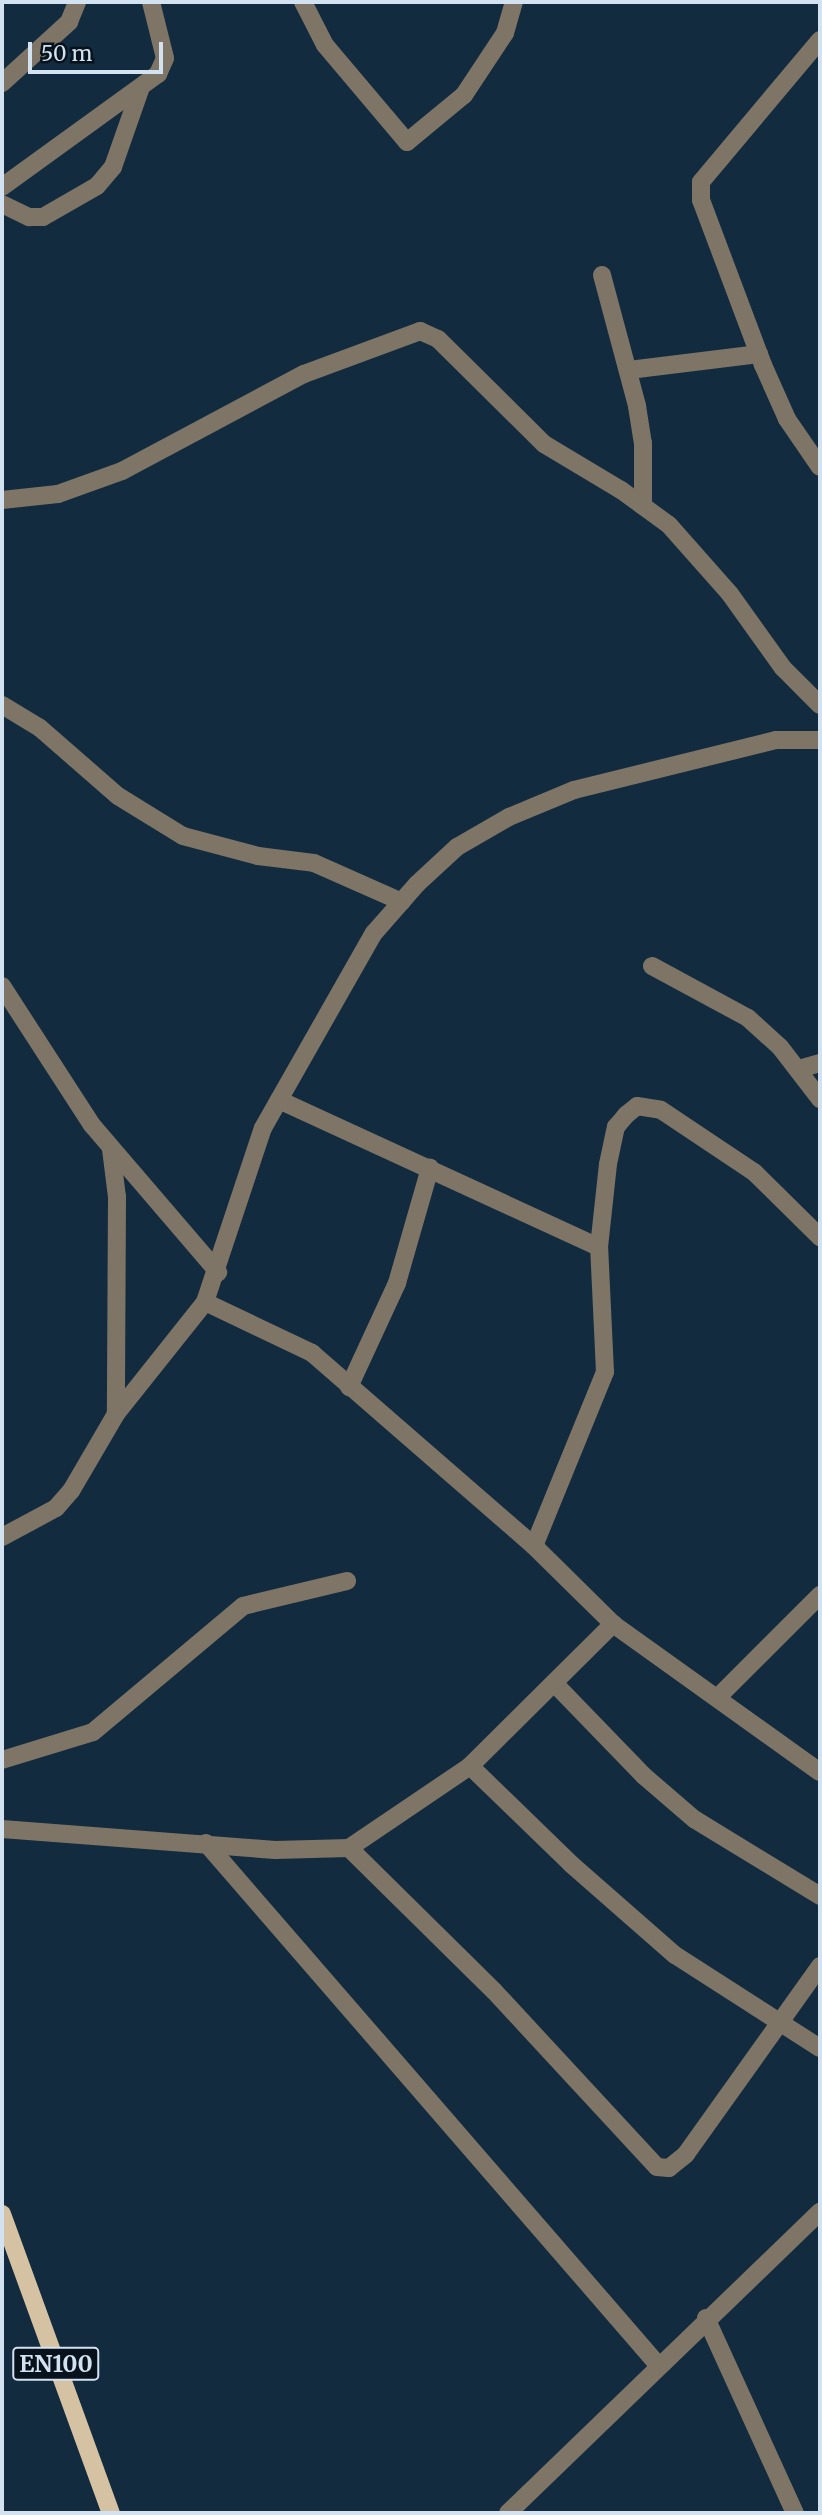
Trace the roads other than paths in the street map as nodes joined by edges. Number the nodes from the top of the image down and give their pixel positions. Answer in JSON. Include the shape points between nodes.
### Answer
{"nodes":[{"id":1,"x":77,"y":2,"type":"edge"},
{"id":2,"x":151,"y":2,"type":"edge"},
{"id":3,"x":303,"y":2,"type":"edge"},
{"id":4,"x":514,"y":2,"type":"edge"},
{"id":5,"x":820,"y":40,"type":"edge"},
{"id":6,"x":2,"y":83,"type":"edge"},
{"id":7,"x":141,"y":90,"type":"junction"},
{"id":8,"x":2,"y":187,"type":"edge"},
{"id":9,"x":2,"y":204,"type":"edge"},
{"id":10,"x":602,"y":275,"type":"dead end"},
{"id":11,"x":759,"y":354,"type":"junction"},
{"id":12,"x":629,"y":370,"type":"junction"},
{"id":13,"x":820,"y":467,"type":"edge"},
{"id":14,"x":2,"y":500,"type":"edge"},
{"id":15,"x":643,"y":506,"type":"junction"},
{"id":16,"x":2,"y":705,"type":"edge"},
{"id":17,"x":820,"y":705,"type":"edge"},
{"id":18,"x":820,"y":740,"type":"edge"},
{"id":19,"x":402,"y":902,"type":"junction"},
{"id":20,"x":652,"y":966,"type":"dead end"},
{"id":21,"x":2,"y":986,"type":"edge"},
{"id":22,"x":820,"y":1063,"type":"edge"},
{"id":23,"x":799,"y":1069,"type":"junction"},
{"id":24,"x":279,"y":1100,"type":"junction"},
{"id":25,"x":820,"y":1100,"type":"edge"},
{"id":26,"x":111,"y":1148,"type":"junction"},
{"id":27,"x":430,"y":1168,"type":"junction"},
{"id":28,"x":820,"y":1237,"type":"edge"},
{"id":29,"x":599,"y":1247,"type":"junction"},
{"id":30,"x":218,"y":1272,"type":"junction"},
{"id":31,"x":205,"y":1302,"type":"junction"},
{"id":32,"x":349,"y":1387,"type":"junction"},
{"id":33,"x":116,"y":1414,"type":"junction"},
{"id":34,"x":2,"y":1538,"type":"edge"},
{"id":35,"x":534,"y":1546,"type":"junction"},
{"id":36,"x":348,"y":1581,"type":"dead end"},
{"id":37,"x":820,"y":1595,"type":"edge"},
{"id":38,"x":613,"y":1624,"type":"junction"},
{"id":39,"x":554,"y":1683,"type":"junction"},
{"id":40,"x":717,"y":1698,"type":"junction"},
{"id":41,"x":2,"y":1760,"type":"edge"},
{"id":42,"x":470,"y":1766,"type":"junction"},
{"id":43,"x":820,"y":1772,"type":"edge"},
{"id":44,"x":2,"y":1829,"type":"edge"},
{"id":45,"x":206,"y":1843,"type":"junction"},
{"id":46,"x":349,"y":1848,"type":"junction"},
{"id":47,"x":820,"y":1896,"type":"edge"},
{"id":48,"x":820,"y":1966,"type":"edge"},
{"id":49,"x":777,"y":2023,"type":"junction"},
{"id":50,"x":820,"y":2048,"type":"edge"},
{"id":51,"x":820,"y":2212,"type":"edge"},
{"id":52,"x":2,"y":2214,"type":"edge"},
{"id":53,"x":706,"y":2318,"type":"junction"},
{"id":54,"x":659,"y":2366,"type":"junction"},
{"id":55,"x":111,"y":2513,"type":"edge"},
{"id":56,"x":508,"y":2513,"type":"edge"},
{"id":57,"x":795,"y":2513,"type":"edge"}],
"edges":[{"from":1,"to":6,"type":"street","via":[[69,22]]},
{"from":2,"to":7,"type":"street","via":[[165,58],[158,74]]},
{"from":3,"to":4,"type":"street","via":[[325,45],[407,142],[464,94],[505,33]]},
{"from":5,"to":11,"type":"street","via":[[701,182],[701,200]]},
{"from":7,"to":8,"type":"street"},
{"from":7,"to":9,"type":"street","via":[[113,167],[97,186],[43,216],[29,217]]},
{"from":10,"to":12,"type":"street"},
{"from":11,"to":12,"type":"street"},
{"from":11,"to":13,"type":"street","via":[[787,419]]},
{"from":12,"to":15,"type":"street","via":[[643,443]]},
{"from":14,"to":15,"type":"street","via":[[58,495],[122,471],[304,374],[420,331],[438,339],[544,444]]},
{"from":15,"to":17,"type":"street","via":[[678,535],[730,594],[783,668]]},
{"from":16,"to":19,"type":"street","via":[[40,727],[118,796],[183,836],[258,856],[314,863]]},
{"from":18,"to":19,"type":"street","via":[[776,740],[574,790],[509,817],[457,847]]},
{"from":19,"to":24,"type":"street","via":[[374,933]]},
{"from":20,"to":23,"type":"street","via":[[748,1018]]},
{"from":21,"to":26,"type":"street"},
{"from":22,"to":23,"type":"street"},
{"from":23,"to":25,"type":"street"},
{"from":24,"to":27,"type":"street"},
{"from":24,"to":30,"type":"street","via":[[250,1161]]},
{"from":26,"to":30,"type":"street"},
{"from":26,"to":33,"type":"street","via":[[117,1197]]},
{"from":27,"to":29,"type":"street"},
{"from":27,"to":32,"type":"street","via":[[397,1283]]},
{"from":28,"to":29,"type":"street","via":[[754,1172],[662,1110],[637,1106],[616,1127]]},
{"from":29,"to":35,"type":"street","via":[[603,1382]]},
{"from":30,"to":31,"type":"street"},
{"from":31,"to":32,"type":"street","via":[[291,1340]]},
{"from":31,"to":33,"type":"street"},
{"from":32,"to":35,"type":"street"},
{"from":33,"to":34,"type":"street","via":[[56,1508]]},
{"from":35,"to":38,"type":"street"},
{"from":36,"to":41,"type":"street","via":[[243,1606],[93,1731]]},
{"from":37,"to":40,"type":"street"},
{"from":38,"to":39,"type":"street"},
{"from":38,"to":40,"type":"street"},
{"from":39,"to":42,"type":"street"},
{"from":39,"to":47,"type":"street","via":[[644,1776],[694,1819]]},
{"from":40,"to":43,"type":"street"},
{"from":42,"to":46,"type":"street"},
{"from":42,"to":49,"type":"street","via":[[571,1864],[675,1955]]},
{"from":44,"to":45,"type":"street"},
{"from":45,"to":46,"type":"street","via":[[275,1850]]},
{"from":45,"to":54,"type":"street"},
{"from":46,"to":49,"type":"street","via":[[494,1991],[657,2167],[669,2168],[686,2154]]},
{"from":48,"to":49,"type":"street"},
{"from":49,"to":50,"type":"street"},
{"from":51,"to":53,"type":"street"},
{"from":52,"to":55,"type":"main road","number":"EN100"},
{"from":53,"to":54,"type":"street"},
{"from":53,"to":57,"type":"street"},
{"from":54,"to":56,"type":"street"}]}
